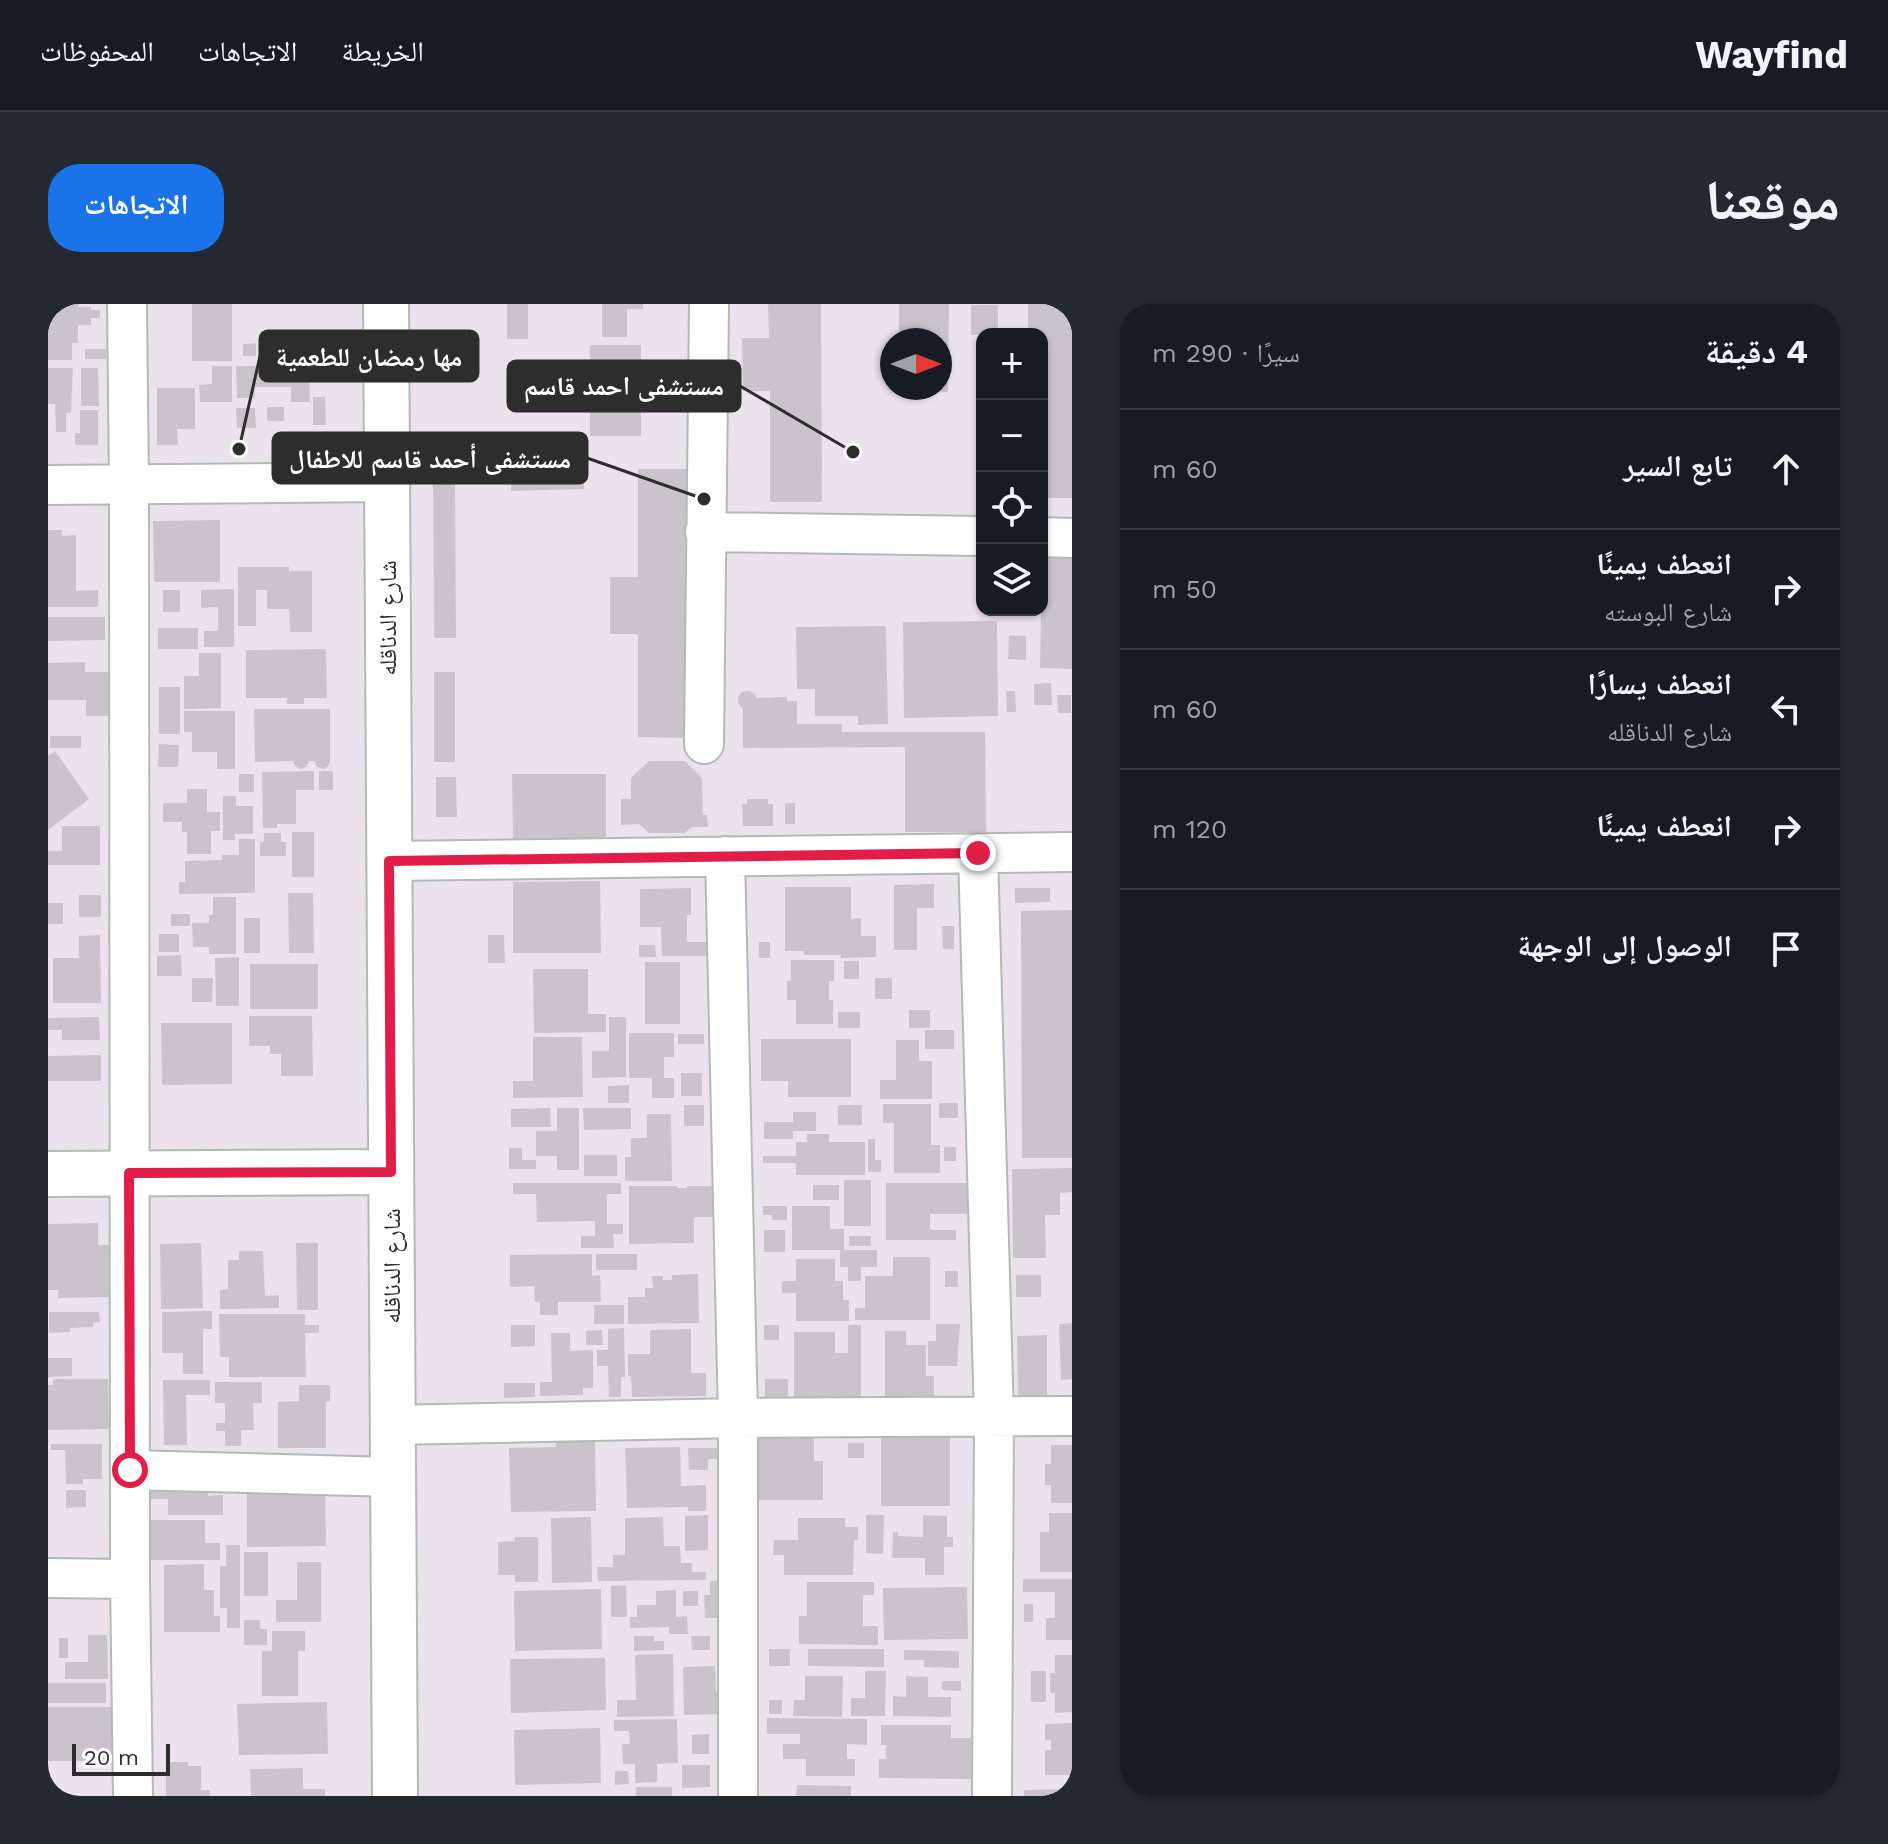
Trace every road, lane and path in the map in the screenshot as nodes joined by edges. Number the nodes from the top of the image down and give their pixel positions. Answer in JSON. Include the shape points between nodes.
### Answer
{"nodes":[{"id":1,"x":127,"y":304,"type":"edge"},
{"id":2,"x":386,"y":304,"type":"edge"},
{"id":3,"x":709,"y":304,"type":"edge"},
{"id":4,"x":387,"y":482,"type":"junction"},
{"id":5,"x":48,"y":485,"type":"edge"},
{"id":6,"x":129,"y":485,"type":"junction"},
{"id":7,"x":705,"y":532,"type":"junction"},
{"id":8,"x":976,"y":536,"type":"edge"},
{"id":9,"x":1048,"y":537,"type":"edge"},
{"id":10,"x":1072,"y":538,"type":"edge"},
{"id":11,"x":704,"y":744,"type":"dead end"},
{"id":12,"x":1072,"y":852,"type":"edge"},
{"id":13,"x":978,"y":853,"type":"junction"},
{"id":14,"x":725,"y":856,"type":"junction"},
{"id":15,"x":389,"y":861,"type":"junction"},
{"id":16,"x":391,"y":1172,"type":"junction"},
{"id":17,"x":129,"y":1173,"type":"junction"},
{"id":18,"x":48,"y":1174,"type":"edge"},
{"id":19,"x":1072,"y":1416,"type":"edge"},
{"id":20,"x":994,"y":1417,"type":"junction"},
{"id":21,"x":738,"y":1418,"type":"junction"},
{"id":22,"x":393,"y":1425,"type":"junction"},
{"id":23,"x":130,"y":1470,"type":"junction"},
{"id":24,"x":393,"y":1477,"type":"junction"},
{"id":25,"x":48,"y":1578,"type":"edge"},
{"id":26,"x":130,"y":1579,"type":"junction"},
{"id":27,"x":133,"y":1796,"type":"edge"},
{"id":28,"x":395,"y":1796,"type":"edge"},
{"id":29,"x":738,"y":1796,"type":"edge"},
{"id":30,"x":992,"y":1796,"type":"edge"}],
"edges":[{"from":1,"to":6,"type":"street"},
{"from":2,"to":4,"type":"street","name":"شارع الدناقله"},
{"from":3,"to":7,"type":"street"},
{"from":4,"to":6,"type":"street"},
{"from":4,"to":15,"type":"street","name":"شارع الدناقله"},
{"from":5,"to":6,"type":"street"},
{"from":6,"to":17,"type":"street"},
{"from":7,"to":8,"type":"street"},
{"from":7,"to":11,"type":"street"},
{"from":9,"to":10,"type":"street"},
{"from":12,"to":13,"type":"street"},
{"from":13,"to":14,"type":"street"},
{"from":13,"to":20,"type":"street"},
{"from":14,"to":15,"type":"street"},
{"from":14,"to":21,"type":"street"},
{"from":15,"to":16,"type":"street","name":"شارع الدناقله"},
{"from":16,"to":17,"type":"street"},
{"from":16,"to":22,"type":"street","name":"شارع الدناقله"},
{"from":17,"to":18,"type":"street"},
{"from":17,"to":23,"type":"street"},
{"from":19,"to":20,"type":"street"},
{"from":20,"to":21,"type":"street"},
{"from":20,"to":30,"type":"street"},
{"from":21,"to":22,"type":"street"},
{"from":21,"to":29,"type":"street"},
{"from":22,"to":24,"type":"street","name":"شارع الدناقله"},
{"from":23,"to":24,"type":"street"},
{"from":23,"to":26,"type":"street"},
{"from":24,"to":28,"type":"street","name":"شارع الدناقله"},
{"from":25,"to":26,"type":"street"},
{"from":26,"to":27,"type":"street"}]}
